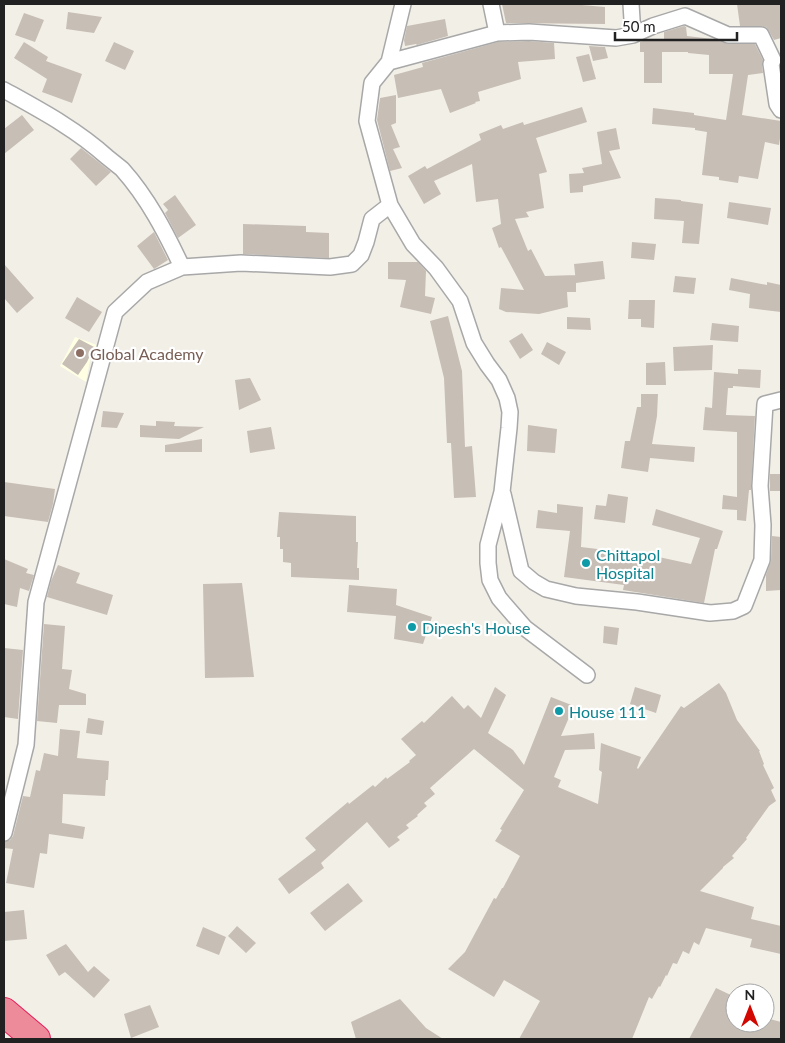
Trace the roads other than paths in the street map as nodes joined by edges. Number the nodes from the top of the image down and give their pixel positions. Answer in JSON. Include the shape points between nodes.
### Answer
{"nodes":[{"id":1,"x":404,"y":4,"type":"edge"},
{"id":2,"x":491,"y":4,"type":"edge"},
{"id":3,"x":631,"y":4,"type":"edge"},
{"id":4,"x":497,"y":33,"type":"junction"},
{"id":5,"x":633,"y":35,"type":"junction"},
{"id":6,"x":389,"y":62,"type":"junction"},
{"id":7,"x":4,"y":90,"type":"edge"},
{"id":8,"x":781,"y":110,"type":"edge"},
{"id":9,"x":390,"y":205,"type":"junction"},
{"id":10,"x":182,"y":268,"type":"junction"},
{"id":11,"x":781,"y":400,"type":"edge"},
{"id":12,"x":502,"y":492,"type":"junction"},
{"id":13,"x":587,"y":675,"type":"dead end"},
{"id":14,"x":4,"y":833,"type":"edge"},
{"id":15,"x":4,"y":1012,"type":"edge"},
{"id":16,"x":36,"y":1039,"type":"edge"}],
"edges":[{"from":1,"to":6,"type":"street"},
{"from":2,"to":4,"type":"street"},
{"from":3,"to":5,"type":"street"},
{"from":4,"to":5,"type":"street","via":[[616,38]]},
{"from":4,"to":6,"type":"street"},
{"from":5,"to":8,"type":"street","via":[[685,16],[728,35],[761,35],[773,60],[777,104]]},
{"from":6,"to":9,"type":"street","via":[[372,84],[367,121]]},
{"from":7,"to":10,"type":"street","via":[[89,141],[121,169],[165,232]]},
{"from":9,"to":10,"type":"street","via":[[372,219],[361,255],[352,264],[330,267],[241,263]]},
{"from":9,"to":12,"type":"street","via":[[413,244],[460,301],[474,343],[507,398],[510,412]]},
{"from":10,"to":14,"type":"street","via":[[147,282],[115,312],[36,602],[26,745]]},
{"from":11,"to":12,"type":"street","via":[[766,404],[760,486],[762,560],[744,606],[733,612],[710,613],[576,596],[546,589],[521,571]]},
{"from":12,"to":13,"type":"street","via":[[488,545],[490,580],[500,598],[525,628]]},
{"from":15,"to":16,"type":"highway"}]}
